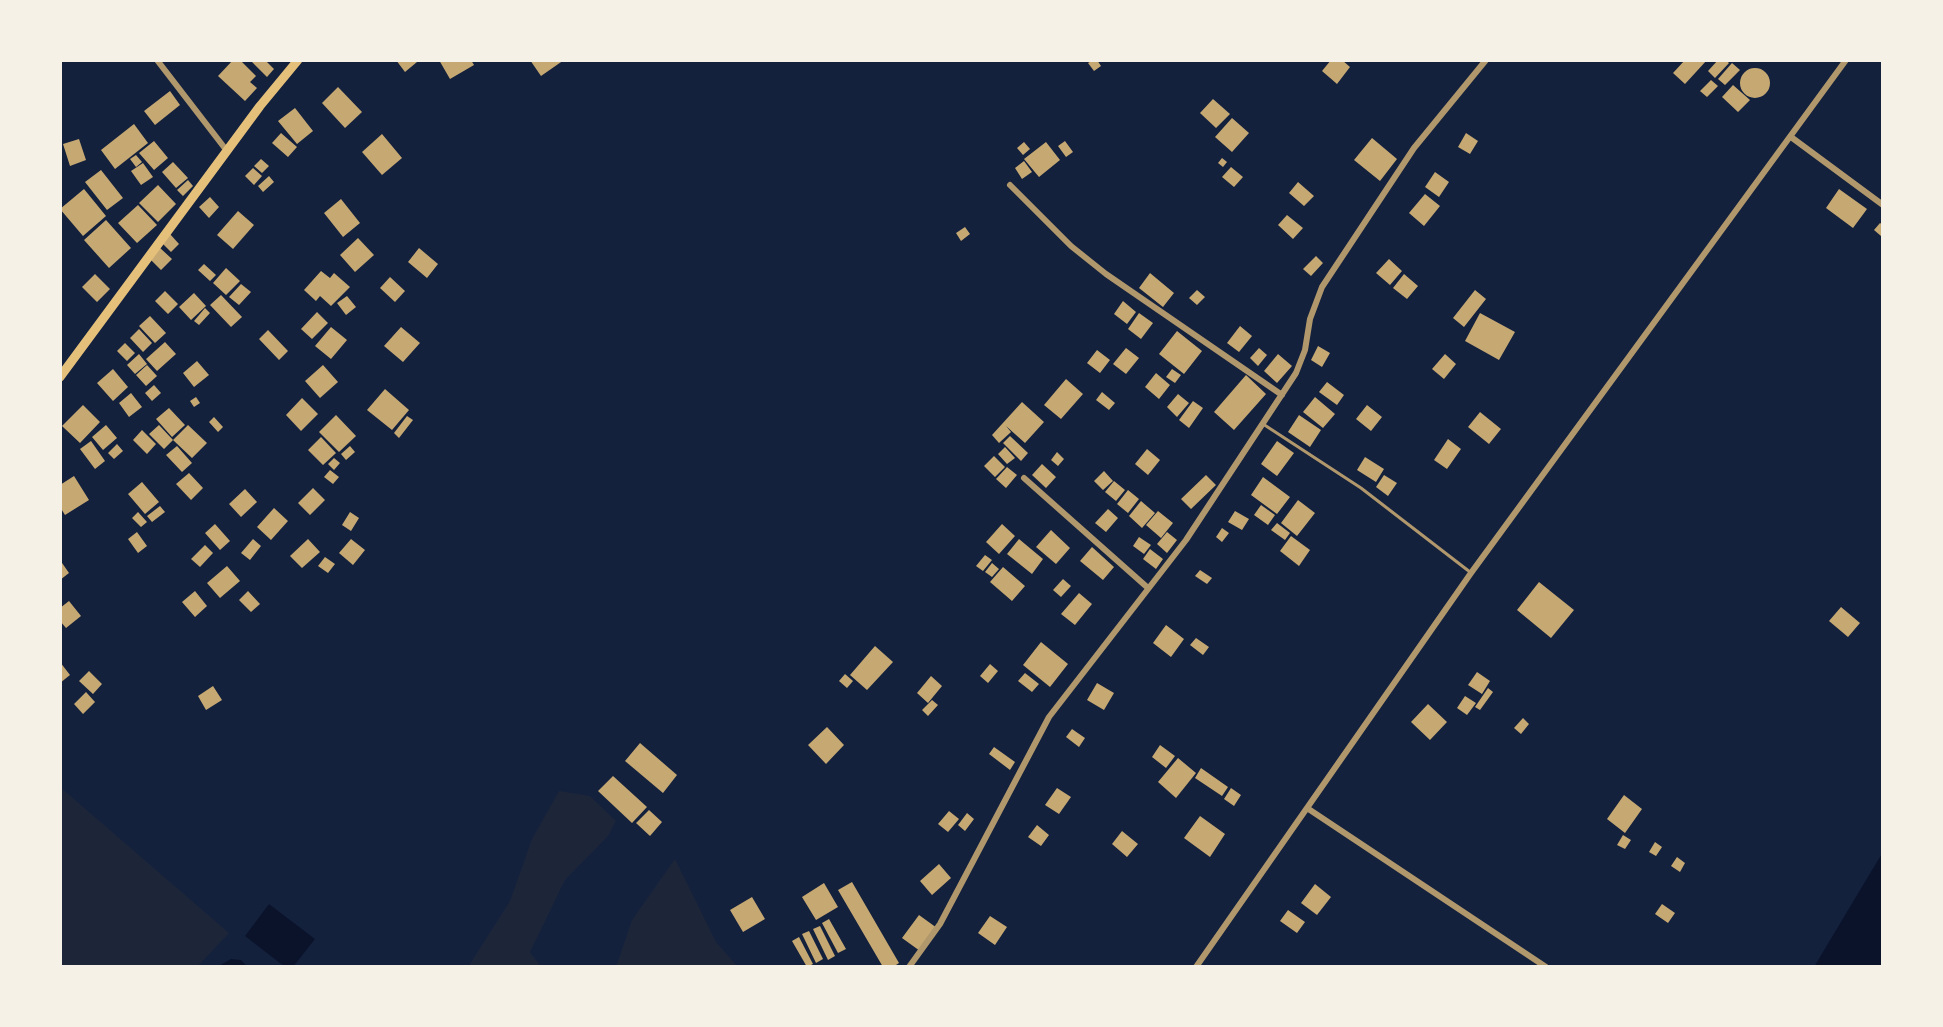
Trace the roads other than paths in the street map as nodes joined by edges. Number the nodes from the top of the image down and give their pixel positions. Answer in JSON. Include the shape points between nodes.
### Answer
{"nodes":[{"id":1,"x":157,"y":60,"type":"edge"},
{"id":2,"x":298,"y":60,"type":"edge"},
{"id":3,"x":1486,"y":60,"type":"edge"},
{"id":4,"x":1846,"y":60,"type":"edge"},
{"id":5,"x":1791,"y":137,"type":"junction"},
{"id":6,"x":226,"y":151,"type":"junction"},
{"id":7,"x":1010,"y":185,"type":"dead end"},
{"id":8,"x":1883,"y":205,"type":"edge"},
{"id":9,"x":60,"y":376,"type":"edge"},
{"id":10,"x":1282,"y":395,"type":"junction"},
{"id":11,"x":1263,"y":424,"type":"junction"},
{"id":12,"x":1024,"y":478,"type":"dead end"},
{"id":13,"x":1471,"y":573,"type":"junction"},
{"id":14,"x":1148,"y":588,"type":"junction"},
{"id":15,"x":1307,"y":808,"type":"junction"},
{"id":16,"x":909,"y":967,"type":"edge"},
{"id":17,"x":1196,"y":967,"type":"edge"},
{"id":18,"x":1546,"y":967,"type":"edge"}],
"edges":[{"from":1,"to":6,"type":"street"},
{"from":2,"to":6,"type":"main road"},
{"from":3,"to":10,"type":"street","via":[[1414,148],[1322,286],[1310,319],[1305,350]]},
{"from":4,"to":5,"type":"street"},
{"from":5,"to":8,"type":"street"},
{"from":5,"to":13,"type":"street"},
{"from":6,"to":9,"type":"main road"},
{"from":7,"to":10,"type":"street","via":[[1071,246],[1106,274]]},
{"from":10,"to":11,"type":"street"},
{"from":11,"to":13,"type":"lane","via":[[1361,489]]},
{"from":11,"to":14,"type":"street","via":[[1186,540]]},
{"from":12,"to":14,"type":"street"},
{"from":13,"to":15,"type":"street"},
{"from":14,"to":16,"type":"street","via":[[1049,717],[940,924]]},
{"from":15,"to":17,"type":"street"},
{"from":15,"to":18,"type":"street"}]}
